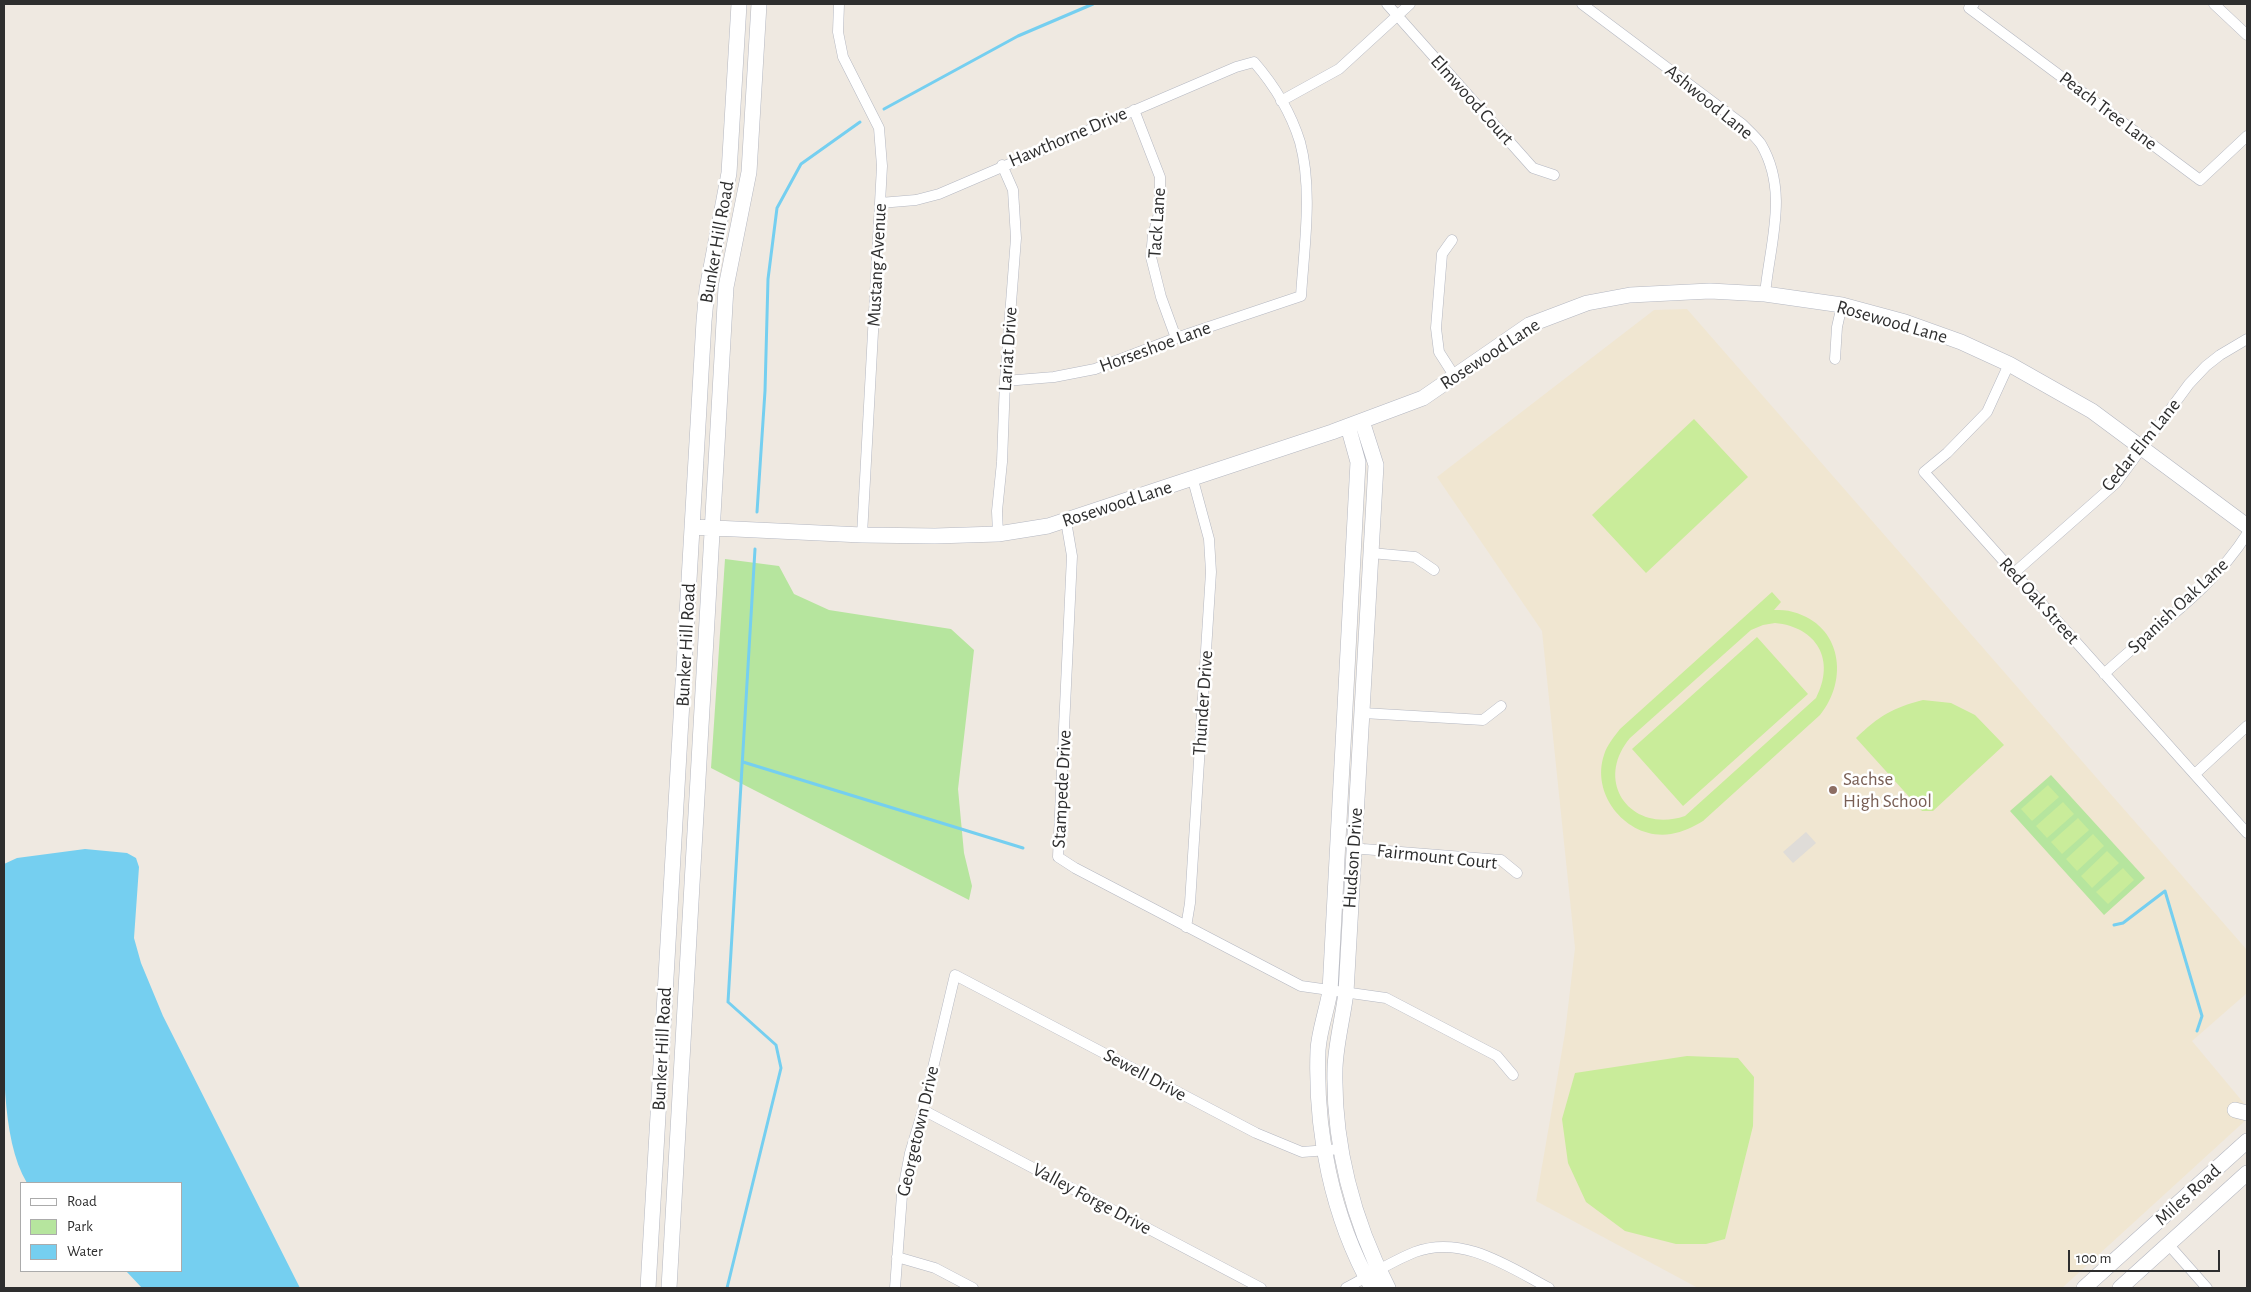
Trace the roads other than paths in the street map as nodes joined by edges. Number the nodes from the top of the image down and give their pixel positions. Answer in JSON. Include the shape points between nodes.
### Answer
{"nodes":[{"id":1,"x":739,"y":4,"type":"edge"},
{"id":2,"x":759,"y":4,"type":"edge"},
{"id":3,"x":839,"y":4,"type":"edge"},
{"id":4,"x":1386,"y":4,"type":"edge"},
{"id":5,"x":1410,"y":4,"type":"edge"},
{"id":6,"x":1582,"y":4,"type":"edge"},
{"id":7,"x":1974,"y":4,"type":"edge"},
{"id":8,"x":2214,"y":4,"type":"edge"},
{"id":9,"x":1396,"y":16,"type":"junction"},
{"id":10,"x":2247,"y":35,"type":"edge"},
{"id":11,"x":1282,"y":101,"type":"junction"},
{"id":12,"x":1134,"y":110,"type":"junction"},
{"id":13,"x":2247,"y":136,"type":"edge"},
{"id":14,"x":1002,"y":165,"type":"junction"},
{"id":15,"x":1554,"y":175,"type":"dead end"},
{"id":16,"x":880,"y":203,"type":"junction"},
{"id":17,"x":1452,"y":240,"type":"dead end"},
{"id":18,"x":1765,"y":294,"type":"junction"},
{"id":19,"x":1842,"y":305,"type":"junction"},
{"id":20,"x":1176,"y":338,"type":"junction"},
{"id":21,"x":2247,"y":340,"type":"edge"},
{"id":22,"x":1834,"y":359,"type":"dead end"},
{"id":23,"x":2009,"y":364,"type":"junction"},
{"id":24,"x":1455,"y":377,"type":"junction"},
{"id":25,"x":1005,"y":381,"type":"junction"},
{"id":26,"x":1362,"y":421,"type":"junction"},
{"id":27,"x":1348,"y":426,"type":"junction"},
{"id":28,"x":2142,"y":447,"type":"junction"},
{"id":29,"x":1193,"y":480,"type":"junction"},
{"id":30,"x":1066,"y":521,"type":"junction"},
{"id":31,"x":2247,"y":526,"type":"edge"},
{"id":32,"x":693,"y":527,"type":"junction"},
{"id":33,"x":712,"y":529,"type":"junction"},
{"id":34,"x":998,"y":534,"type":"junction"},
{"id":35,"x":2247,"y":534,"type":"edge"},
{"id":36,"x":862,"y":535,"type":"junction"},
{"id":37,"x":1371,"y":553,"type":"junction"},
{"id":38,"x":1434,"y":570,"type":"dead end"},
{"id":39,"x":2014,"y":573,"type":"junction"},
{"id":40,"x":2104,"y":674,"type":"junction"},
{"id":41,"x":1501,"y":706,"type":"dead end"},
{"id":42,"x":1363,"y":713,"type":"junction"},
{"id":43,"x":2247,"y":726,"type":"edge"},
{"id":44,"x":2195,"y":774,"type":"junction"},
{"id":45,"x":2247,"y":833,"type":"edge"},
{"id":46,"x":1354,"y":847,"type":"junction"},
{"id":47,"x":1517,"y":873,"type":"dead end"},
{"id":48,"x":1186,"y":927,"type":"junction"},
{"id":49,"x":955,"y":975,"type":"joint"},
{"id":50,"x":1330,"y":991,"type":"junction"},
{"id":51,"x":1346,"y":992,"type":"junction"},
{"id":52,"x":1513,"y":1075,"type":"dead end"},
{"id":53,"x":923,"y":1110,"type":"junction"},
{"id":54,"x":2247,"y":1141,"type":"edge"},
{"id":55,"x":1341,"y":1149,"type":"junction"},
{"id":56,"x":1325,"y":1151,"type":"junction"},
{"id":57,"x":2247,"y":1172,"type":"edge"},
{"id":58,"x":2168,"y":1244,"type":"junction"},
{"id":59,"x":897,"y":1257,"type":"junction"},
{"id":60,"x":1372,"y":1279,"type":"edge"},
{"id":61,"x":648,"y":1288,"type":"edge"},
{"id":62,"x":669,"y":1288,"type":"edge"},
{"id":63,"x":895,"y":1288,"type":"edge"},
{"id":64,"x":973,"y":1288,"type":"edge"},
{"id":65,"x":1261,"y":1288,"type":"edge"},
{"id":66,"x":1346,"y":1288,"type":"edge"},
{"id":67,"x":1388,"y":1288,"type":"edge"},
{"id":68,"x":1549,"y":1288,"type":"edge"},
{"id":69,"x":2084,"y":1288,"type":"edge"},
{"id":70,"x":2120,"y":1288,"type":"edge"},
{"id":71,"x":2208,"y":1288,"type":"edge"}],
"edges":[{"from":1,"to":32,"type":"street","name":"Bunker Hill Road","via":[[729,173],[706,297]]},
{"from":2,"to":33,"type":"street","name":"Bunker Hill Road","via":[[749,172],[726,287]]},
{"from":3,"to":16,"type":"street","name":"Mustang Avenue","via":[[838,32],[843,57],[879,128]]},
{"from":4,"to":9,"type":"street","name":"Elmwood Court"},
{"from":5,"to":9,"type":"street"},
{"from":6,"to":18,"type":"street","name":"Ashwood Lane","via":[[1742,124],[1760,142],[1776,181],[1777,202]]},
{"from":7,"to":13,"type":"street","name":"Peach Tree Lane","via":[[1969,8],[2200,180]]},
{"from":8,"to":10,"type":"street"},
{"from":9,"to":11,"type":"street","via":[[1339,69]]},
{"from":9,"to":15,"type":"street","name":"Elmwood Court","via":[[1534,168]]},
{"from":11,"to":12,"type":"street","name":"Hawthorne Drive","via":[[1254,62]]},
{"from":11,"to":20,"type":"street","name":"Horseshoe Lane","via":[[1300,142],[1307,193],[1302,296]]},
{"from":12,"to":14,"type":"street","name":"Hawthorne Drive"},
{"from":12,"to":20,"type":"street","name":"Tack Lane","via":[[1160,177],[1160,210],[1151,257]]},
{"from":14,"to":16,"type":"street","name":"Hawthorne Drive","via":[[939,194]]},
{"from":14,"to":25,"type":"street","name":"Lariat Drive","via":[[1013,190],[1016,238]]},
{"from":16,"to":36,"type":"street","name":"Mustang Avenue"},
{"from":17,"to":24,"type":"street","via":[[1442,254],[1436,328],[1439,352]]},
{"from":18,"to":19,"type":"street","name":"Rosewood Lane"},
{"from":18,"to":24,"type":"street","name":"Rosewood Lane","via":[[1710,291],[1630,295],[1587,303],[1529,325]]},
{"from":19,"to":22,"type":"street"},
{"from":19,"to":23,"type":"street","name":"Rosewood Lane","via":[[1961,342]]},
{"from":20,"to":25,"type":"street","name":"Horseshoe Lane","via":[[1096,369]]},
{"from":21,"to":28,"type":"street","name":"Cedar Elm Lane","via":[[2206,366]]},
{"from":23,"to":28,"type":"street","name":"Rosewood Lane","via":[[2092,411]]},
{"from":23,"to":39,"type":"street","name":"Red Oak Street","via":[[1987,412],[1924,472]]},
{"from":24,"to":26,"type":"street","name":"Rosewood Lane","via":[[1423,398]]},
{"from":25,"to":34,"type":"street","name":"Lariat Drive"},
{"from":26,"to":27,"type":"street","name":"Rosewood Lane"},
{"from":26,"to":37,"type":"street","name":"Hudson Drive","via":[[1376,465]]},
{"from":27,"to":29,"type":"street","name":"Rosewood Lane"},
{"from":27,"to":50,"type":"street","name":"Hudson Drive","via":[[1358,462]]},
{"from":28,"to":31,"type":"street","name":"Rosewood Lane"},
{"from":28,"to":39,"type":"street","name":"Cedar Elm Lane","via":[[2116,483]]},
{"from":29,"to":30,"type":"street","name":"Rosewood Lane"},
{"from":29,"to":48,"type":"street","name":"Thunder Drive","via":[[1209,539],[1211,572]]},
{"from":30,"to":34,"type":"street","name":"Rosewood Lane"},
{"from":30,"to":48,"type":"street","name":"Stampede Drive","via":[[1072,556],[1072,593],[1058,857]]},
{"from":32,"to":33,"type":"street","name":"Rosewood Lane"},
{"from":32,"to":61,"type":"street","name":"Bunker Hill Road"},
{"from":33,"to":36,"type":"street","name":"Rosewood Lane"},
{"from":33,"to":62,"type":"street","name":"Bunker Hill Road"},
{"from":34,"to":36,"type":"street","name":"Rosewood Lane"},
{"from":35,"to":40,"type":"street","name":"Spanish Oak Lane","via":[[2209,581]]},
{"from":37,"to":38,"type":"street","via":[[1415,557]]},
{"from":37,"to":42,"type":"street","name":"Hudson Drive"},
{"from":39,"to":40,"type":"street","name":"Red Oak Street"},
{"from":40,"to":44,"type":"street","name":"Red Oak Street"},
{"from":41,"to":42,"type":"street","via":[[1483,720]]},
{"from":42,"to":46,"type":"street","name":"Hudson Drive"},
{"from":43,"to":44,"type":"street"},
{"from":44,"to":45,"type":"street","name":"Red Oak Street"},
{"from":46,"to":47,"type":"street","name":"Fairmount Court","via":[[1501,860]]},
{"from":46,"to":51,"type":"street","name":"Hudson Drive"},
{"from":48,"to":50,"type":"street","name":"Stampede Drive","via":[[1301,986]]},
{"from":49,"to":53,"type":"street","name":"Georgetown Drive"},
{"from":49,"to":56,"type":"street","name":"Sewell Drive","via":[[1256,1133],[1302,1152]]},
{"from":50,"to":51,"type":"street","name":"Stampede Drive"},
{"from":50,"to":56,"type":"street","name":"Hudson Drive","via":[[1318,1048]]},
{"from":51,"to":52,"type":"street","name":"Stampede Drive","via":[[1386,998],[1497,1056]]},
{"from":51,"to":55,"type":"street","name":"Hudson Drive","via":[[1335,1068]]},
{"from":53,"to":59,"type":"street","name":"Georgetown Drive","via":[[902,1195]]},
{"from":53,"to":65,"type":"street","name":"Valley Forge Drive"},
{"from":54,"to":69,"type":"street","name":"Miles Road"},
{"from":55,"to":56,"type":"street","name":"Sewell Drive"},
{"from":55,"to":60,"type":"street","name":"Hudson Drive"},
{"from":56,"to":60,"type":"street","name":"Hudson Drive","via":[[1344,1231]]},
{"from":57,"to":58,"type":"street","name":"Miles Road"},
{"from":58,"to":70,"type":"street","name":"Miles Road"},
{"from":58,"to":71,"type":"street"},
{"from":59,"to":63,"type":"street","name":"Georgetown Drive"},
{"from":59,"to":64,"type":"street","via":[[935,1268]]},
{"from":60,"to":66,"type":"street"},
{"from":60,"to":67,"type":"street","name":"Hudson Drive"},
{"from":60,"to":68,"type":"street","via":[[1416,1252],[1440,1248],[1466,1249],[1496,1260]]}]}
